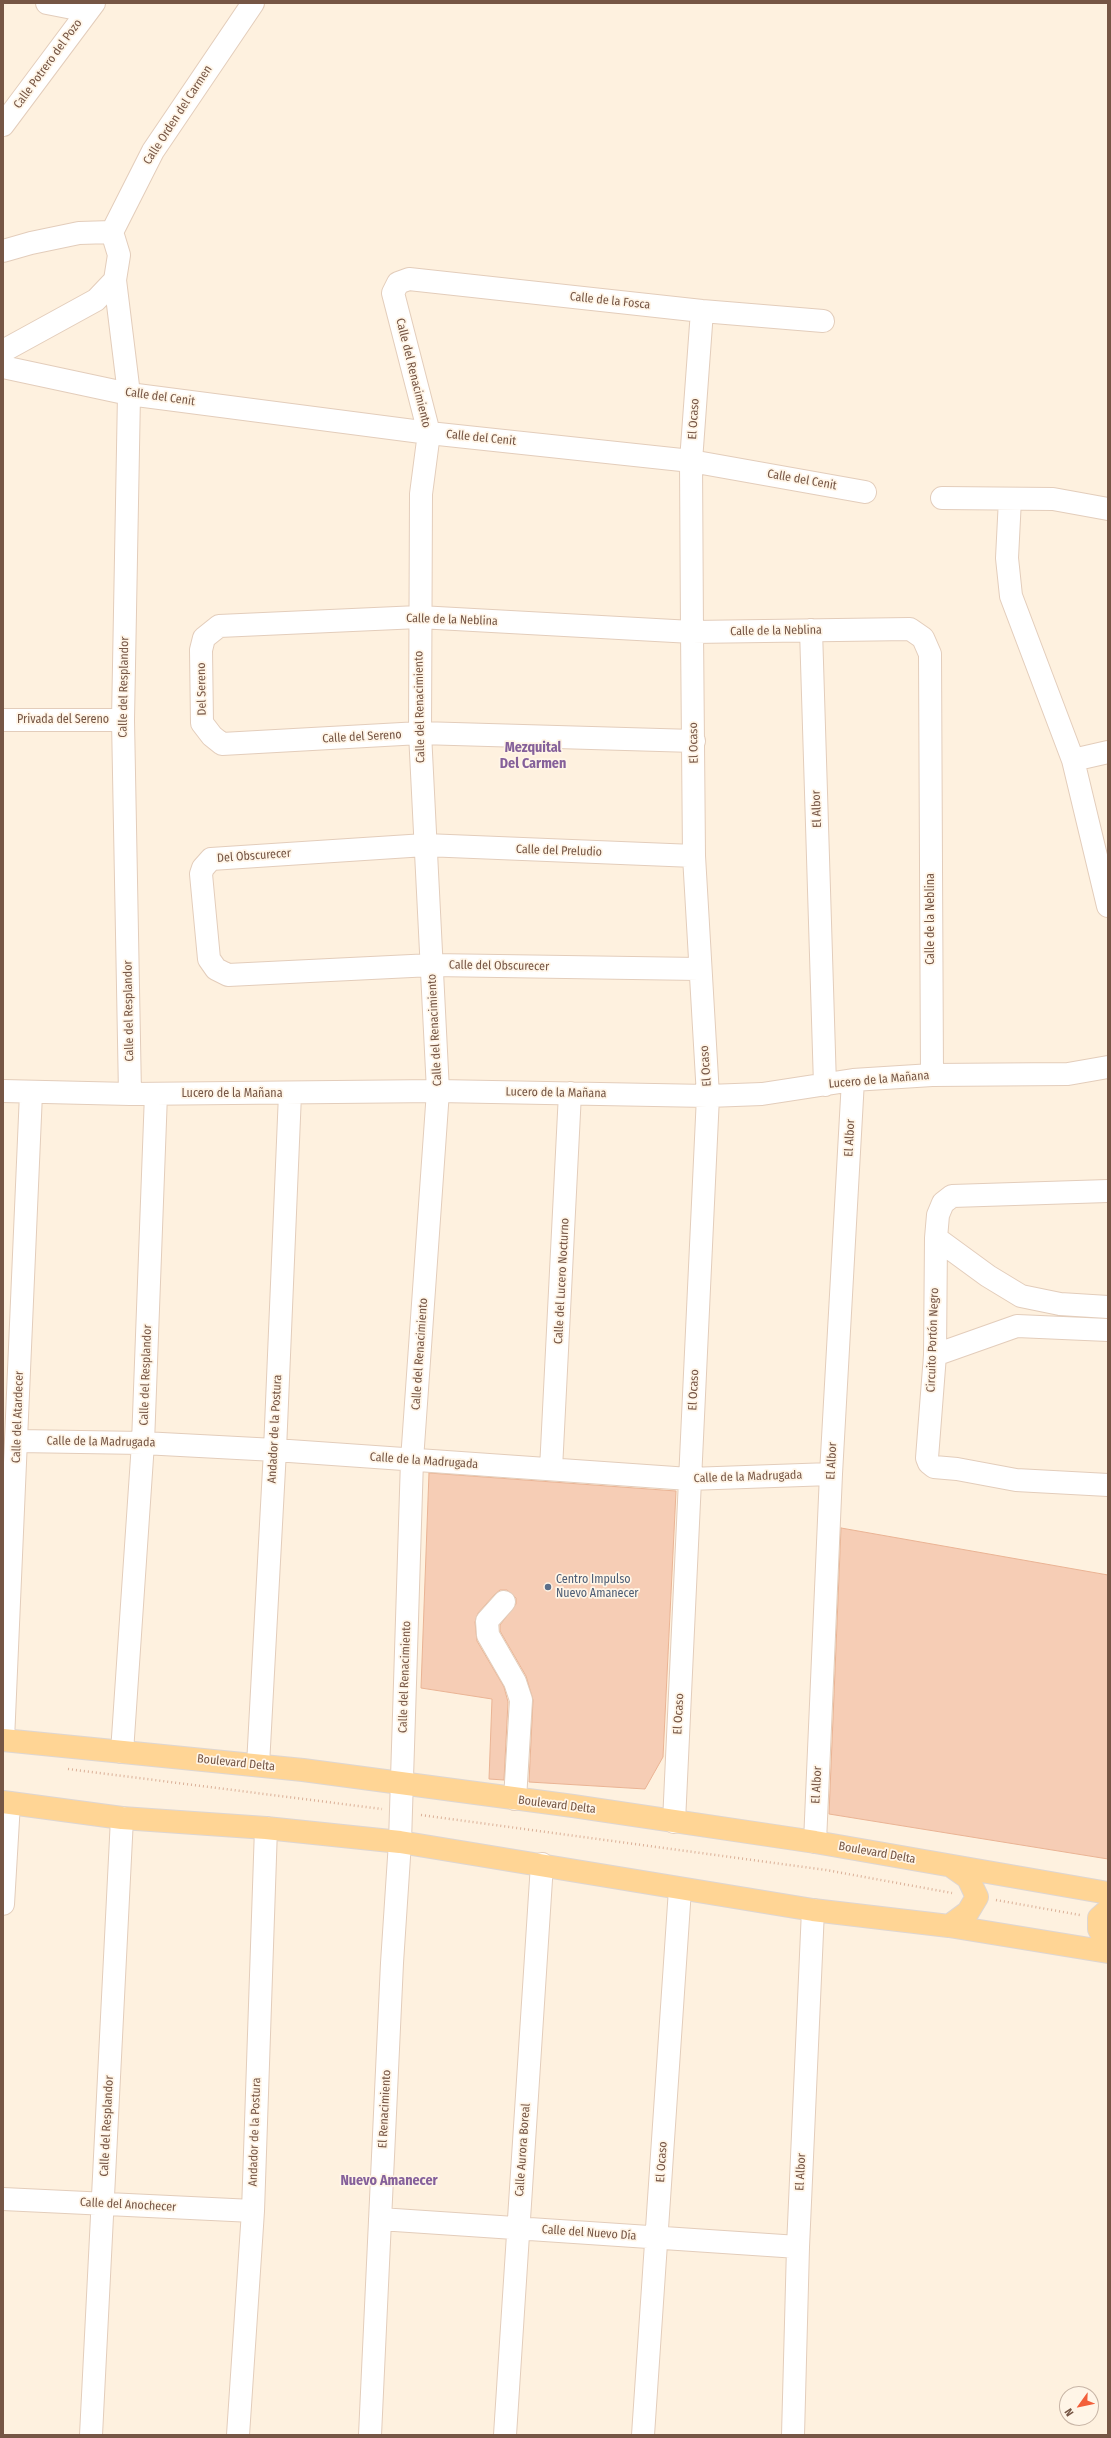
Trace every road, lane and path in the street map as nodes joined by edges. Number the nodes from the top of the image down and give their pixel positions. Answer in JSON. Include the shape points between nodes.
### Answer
{"nodes":[{"id":1,"x":47,"y":3,"type":"edge"},
{"id":2,"x":253,"y":3,"type":"edge"},
{"id":3,"x":91,"y":7,"type":"edge"},
{"id":4,"x":3,"y":125,"type":"edge"},
{"id":5,"x":112,"y":232,"type":"junction"},
{"id":6,"x":3,"y":251,"type":"edge"},
{"id":7,"x":115,"y":280,"type":"junction"},
{"id":8,"x":398,"y":283,"type":"joint"},
{"id":9,"x":702,"y":311,"type":"junction"},
{"id":10,"x":823,"y":321,"type":"dead end"},
{"id":11,"x":3,"y":350,"type":"edge"},
{"id":12,"x":3,"y":367,"type":"edge"},
{"id":13,"x":129,"y":394,"type":"junction"},
{"id":14,"x":429,"y":433,"type":"junction"},
{"id":15,"x":691,"y":461,"type":"junction"},
{"id":16,"x":865,"y":492,"type":"dead end"},
{"id":17,"x":942,"y":498,"type":"dead end"},
{"id":18,"x":1010,"y":499,"type":"junction"},
{"id":19,"x":1108,"y":508,"type":"edge"},
{"id":20,"x":419,"y":617,"type":"junction"},
{"id":21,"x":811,"y":630,"type":"junction"},
{"id":22,"x":692,"y":632,"type":"junction"},
{"id":23,"x":201,"y":650,"type":"joint"},
{"id":24,"x":3,"y":720,"type":"edge"},
{"id":25,"x":123,"y":720,"type":"junction"},
{"id":26,"x":420,"y":733,"type":"junction"},
{"id":27,"x":694,"y":741,"type":"junction"},
{"id":28,"x":222,"y":744,"type":"joint"},
{"id":29,"x":1108,"y":752,"type":"edge"},
{"id":30,"x":1073,"y":760,"type":"junction"},
{"id":31,"x":425,"y":845,"type":"junction"},
{"id":32,"x":694,"y":856,"type":"junction"},
{"id":33,"x":1108,"y":906,"type":"edge"},
{"id":34,"x":432,"y":965,"type":"junction"},
{"id":35,"x":699,"y":969,"type":"junction"},
{"id":36,"x":228,"y":975,"type":"joint"},
{"id":37,"x":1108,"y":1067,"type":"edge"},
{"id":38,"x":932,"y":1075,"type":"junction"},
{"id":39,"x":853,"y":1080,"type":"junction"},
{"id":40,"x":825,"y":1085,"type":"junction"},
{"id":41,"x":3,"y":1091,"type":"edge"},
{"id":42,"x":438,"y":1092,"type":"junction"},
{"id":43,"x":31,"y":1093,"type":"junction"},
{"id":44,"x":570,"y":1093,"type":"junction"},
{"id":45,"x":130,"y":1094,"type":"junction"},
{"id":46,"x":156,"y":1094,"type":"junction"},
{"id":47,"x":290,"y":1094,"type":"junction"},
{"id":48,"x":708,"y":1096,"type":"junction"},
{"id":49,"x":1108,"y":1191,"type":"edge"},
{"id":50,"x":936,"y":1238,"type":"junction"},
{"id":51,"x":1021,"y":1296,"type":"junction"},
{"id":52,"x":1108,"y":1307,"type":"edge"},
{"id":53,"x":1017,"y":1326,"type":"junction"},
{"id":54,"x":1108,"y":1330,"type":"edge"},
{"id":55,"x":935,"y":1355,"type":"junction"},
{"id":56,"x":18,"y":1441,"type":"junction"},
{"id":57,"x":143,"y":1443,"type":"junction"},
{"id":58,"x":275,"y":1450,"type":"junction"},
{"id":59,"x":412,"y":1460,"type":"junction"},
{"id":60,"x":552,"y":1469,"type":"junction"},
{"id":61,"x":831,"y":1474,"type":"junction"},
{"id":62,"x":689,"y":1479,"type":"junction"},
{"id":63,"x":1108,"y":1484,"type":"edge"},
{"id":64,"x":504,"y":1602,"type":"dead end"},
{"id":65,"x":3,"y":1740,"type":"edge"},
{"id":66,"x":122,"y":1752,"type":"junction"},
{"id":67,"x":258,"y":1765,"type":"junction"},
{"id":68,"x":65,"y":1768,"type":"dead end"},
{"id":69,"x":402,"y":1782,"type":"junction"},
{"id":70,"x":515,"y":1799,"type":"junction"},
{"id":71,"x":6,"y":1803,"type":"edge"},
{"id":72,"x":400,"y":1812,"type":"junction"},
{"id":73,"x":122,"y":1818,"type":"junction"},
{"id":74,"x":674,"y":1822,"type":"junction"},
{"id":75,"x":266,"y":1828,"type":"junction"},
{"id":76,"x":400,"y":1842,"type":"junction"},
{"id":77,"x":815,"y":1842,"type":"junction"},
{"id":78,"x":542,"y":1864,"type":"junction"},
{"id":79,"x":951,"y":1866,"type":"junction"},
{"id":80,"x":680,"y":1889,"type":"junction"},
{"id":81,"x":1108,"y":1893,"type":"edge"},
{"id":82,"x":977,"y":1897,"type":"junction"},
{"id":83,"x":3,"y":1904,"type":"edge"},
{"id":84,"x":813,"y":1910,"type":"junction"},
{"id":85,"x":1103,"y":1914,"type":"edge"},
{"id":86,"x":949,"y":1926,"type":"junction"},
{"id":87,"x":1108,"y":1946,"type":"edge"},
{"id":88,"x":1108,"y":1952,"type":"edge"},
{"id":89,"x":3,"y":2199,"type":"edge"},
{"id":90,"x":103,"y":2204,"type":"junction"},
{"id":91,"x":253,"y":2211,"type":"junction"},
{"id":92,"x":380,"y":2220,"type":"junction"},
{"id":93,"x":518,"y":2229,"type":"junction"},
{"id":94,"x":657,"y":2238,"type":"junction"},
{"id":95,"x":798,"y":2247,"type":"junction"},
{"id":96,"x":92,"y":2435,"type":"edge"},
{"id":97,"x":238,"y":2435,"type":"edge"},
{"id":98,"x":370,"y":2435,"type":"edge"},
{"id":99,"x":505,"y":2435,"type":"edge"},
{"id":100,"x":644,"y":2435,"type":"edge"},
{"id":101,"x":793,"y":2435,"type":"edge"}],
"edges":[{"from":1,"to":3,"type":"street"},
{"from":2,"to":5,"type":"street","name":"Calle Orden del Carmen","via":[[153,151]]},
{"from":3,"to":4,"type":"street","name":"Calle Potrero del Pozo"},
{"from":5,"to":6,"type":"street","via":[[79,233]]},
{"from":5,"to":7,"type":"street","name":"Calle del Resplandor","via":[[119,255]]},
{"from":7,"to":11,"type":"street","via":[[96,300]]},
{"from":7,"to":13,"type":"street","name":"Calle del Resplandor"},
{"from":8,"to":9,"type":"street","name":"Calle de la Fosca","via":[[409,279]]},
{"from":8,"to":14,"type":"street","name":"Calle del Renacimiento","via":[[393,294]]},
{"from":9,"to":10,"type":"street","name":"Calle de la Fosca"},
{"from":9,"to":15,"type":"street","name":"El Ocaso"},
{"from":12,"to":13,"type":"street","name":"Calle del Cenit"},
{"from":13,"to":14,"type":"street","name":"Calle del Cenit"},
{"from":13,"to":25,"type":"street","name":"Calle del Resplandor"},
{"from":14,"to":15,"type":"street","name":"Calle del Cenit"},
{"from":14,"to":20,"type":"street","name":"Calle del Renacimiento","via":[[421,494]]},
{"from":15,"to":16,"type":"street","name":"Calle del Cenit"},
{"from":15,"to":22,"type":"street","name":"El Ocaso"},
{"from":17,"to":18,"type":"street"},
{"from":18,"to":19,"type":"street","via":[[1054,499]]},
{"from":18,"to":30,"type":"street","via":[[1006,558],[1012,596]]},
{"from":20,"to":22,"type":"street","name":"Calle de la Neblina"},
{"from":20,"to":23,"type":"street","name":"Calle de la Neblina","via":[[219,626],[204,638]]},
{"from":20,"to":26,"type":"street","name":"Calle del Renacimiento"},
{"from":21,"to":22,"type":"street","name":"Calle de la Neblina"},
{"from":21,"to":38,"type":"street","name":"Calle de la Neblina","via":[[910,629],[922,638],[930,654]]},
{"from":21,"to":40,"type":"street","name":"El Albor"},
{"from":22,"to":27,"type":"street","name":"El Ocaso"},
{"from":23,"to":28,"type":"street","name":"Del Sereno","via":[[202,724]]},
{"from":24,"to":25,"type":"street","name":"Privada del Sereno"},
{"from":25,"to":45,"type":"street","name":"Calle del Resplandor"},
{"from":26,"to":27,"type":"street","name":"Calle del Sereno"},
{"from":26,"to":28,"type":"street","name":"Calle del Sereno"},
{"from":26,"to":31,"type":"street","name":"Calle del Renacimiento"},
{"from":27,"to":32,"type":"street","name":"El Ocaso"},
{"from":29,"to":30,"type":"street"},
{"from":30,"to":33,"type":"street"},
{"from":31,"to":32,"type":"street","name":"Calle del Preludio"},
{"from":31,"to":34,"type":"street","name":"Calle del Renacimiento"},
{"from":31,"to":36,"type":"street","name":"Del Obscurecer","via":[[212,859],[201,874],[209,959],[216,968]]},
{"from":32,"to":35,"type":"street","name":"El Ocaso"},
{"from":34,"to":35,"type":"street","name":"Calle del Obscurecer"},
{"from":34,"to":36,"type":"street","name":"Calle del Obscurecer"},
{"from":34,"to":42,"type":"street","name":"Calle del Renacimiento"},
{"from":35,"to":48,"type":"street","name":"El Ocaso"},
{"from":37,"to":38,"type":"street","name":"Lucero de la Mañana","via":[[1068,1074]]},
{"from":38,"to":39,"type":"street","name":"Lucero de la Mañana"},
{"from":39,"to":40,"type":"street","name":"Lucero de la Mañana"},
{"from":39,"to":61,"type":"street","name":"El Albor"},
{"from":40,"to":48,"type":"street","name":"Lucero de la Mañana","via":[[762,1094]]},
{"from":41,"to":43,"type":"street","name":"Lucero de la Mañana"},
{"from":42,"to":44,"type":"street","name":"Lucero de la Mañana"},
{"from":42,"to":47,"type":"street","name":"Lucero de la Mañana"},
{"from":42,"to":59,"type":"street","name":"Calle del Renacimiento"},
{"from":43,"to":45,"type":"street","name":"Lucero de la Mañana"},
{"from":43,"to":56,"type":"street","name":"Calle del Atardecer"},
{"from":44,"to":48,"type":"street","name":"Lucero de la Mañana"},
{"from":44,"to":60,"type":"street","name":"Calle del Lucero Nocturno"},
{"from":45,"to":46,"type":"street","name":"Lucero de la Mañana"},
{"from":46,"to":47,"type":"street","name":"Lucero de la Mañana"},
{"from":46,"to":57,"type":"street","name":"Calle del Resplandor"},
{"from":47,"to":58,"type":"street","name":"Andador de la Postura"},
{"from":48,"to":62,"type":"street","name":"El Ocaso"},
{"from":49,"to":50,"type":"street","name":"Circuito Portón Negro","via":[[952,1196],[943,1204],[938,1215]]},
{"from":50,"to":51,"type":"street","via":[[988,1276]]},
{"from":50,"to":55,"type":"street","name":"Circuito Portón Negro"},
{"from":51,"to":52,"type":"street","via":[[1060,1304]]},
{"from":51,"to":53,"type":"street"},
{"from":53,"to":54,"type":"street"},
{"from":53,"to":55,"type":"street"},
{"from":55,"to":63,"type":"street","name":"Circuito Portón Negro","via":[[927,1458],[934,1467],[1016,1480]]},
{"from":56,"to":57,"type":"street","name":"Calle de la Madrugada"},
{"from":56,"to":65,"type":"street","name":"Calle del Atardecer"},
{"from":57,"to":58,"type":"street","name":"Calle de la Madrugada"},
{"from":57,"to":66,"type":"street","name":"Calle del Resplandor"},
{"from":58,"to":59,"type":"street","name":"Calle de la Madrugada"},
{"from":58,"to":67,"type":"street","name":"Andador de la Postura"},
{"from":59,"to":60,"type":"street","name":"Calle de la Madrugada"},
{"from":59,"to":69,"type":"street","name":"Calle del Renacimiento"},
{"from":60,"to":62,"type":"street","name":"Calle de la Madrugada"},
{"from":61,"to":62,"type":"street","name":"Calle de la Madrugada"},
{"from":61,"to":77,"type":"street","name":"El Albor"},
{"from":62,"to":74,"type":"street","name":"El Ocaso"},
{"from":64,"to":70,"type":"street","via":[[487,1621],[488,1635],[515,1682],[521,1700]]},
{"from":65,"to":66,"type":"main road","name":"Boulevard Delta"},
{"from":66,"to":67,"type":"main road","name":"Boulevard Delta"},
{"from":67,"to":69,"type":"main road","name":"Boulevard Delta"},
{"from":68,"to":72,"type":"path"},
{"from":69,"to":70,"type":"main road","name":"Boulevard Delta"},
{"from":69,"to":72,"type":"street","name":"El Renacimiento"},
{"from":70,"to":74,"type":"main road","name":"Boulevard Delta"},
{"from":71,"to":73,"type":"main road"},
{"from":71,"to":83,"type":"street"},
{"from":72,"to":76,"type":"street","name":"El Renacimiento"},
{"from":72,"to":82,"type":"path","via":[[826,1870]]},
{"from":73,"to":75,"type":"main road"},
{"from":73,"to":90,"type":"street","name":"Calle del Resplandor"},
{"from":74,"to":77,"type":"main road","name":"Boulevard Delta"},
{"from":75,"to":76,"type":"main road"},
{"from":75,"to":91,"type":"street","name":"Andador de la Postura"},
{"from":76,"to":78,"type":"main road"},
{"from":76,"to":92,"type":"street","name":"El Renacimiento"},
{"from":77,"to":79,"type":"main road","name":"Boulevard Delta"},
{"from":78,"to":80,"type":"main road"},
{"from":78,"to":93,"type":"street","name":"Calle Aurora Boreal"},
{"from":79,"to":81,"type":"main road","name":"Boulevard Delta"},
{"from":79,"to":82,"type":"main road","via":[[968,1878]]},
{"from":80,"to":84,"type":"main road"},
{"from":80,"to":94,"type":"street","name":"El Ocaso"},
{"from":82,"to":85,"type":"path"},
{"from":82,"to":86,"type":"main road","via":[[968,1912]]},
{"from":84,"to":86,"type":"main road"},
{"from":84,"to":95,"type":"street","name":"El Albor"},
{"from":85,"to":87,"type":"main road","via":[[1099,1929]]},
{"from":86,"to":88,"type":"main road"},
{"from":89,"to":90,"type":"street","name":"Calle del Anochecer"},
{"from":90,"to":91,"type":"street","name":"Calle del Anochecer"},
{"from":90,"to":96,"type":"street","name":"Calle del Resplandor"},
{"from":91,"to":97,"type":"street","name":"Andador de la Postura"},
{"from":92,"to":93,"type":"street","name":"Calle del Nuevo Día"},
{"from":92,"to":98,"type":"street","name":"El Renacimiento"},
{"from":93,"to":94,"type":"street","name":"Calle del Nuevo Día"},
{"from":93,"to":99,"type":"street","name":"Calle Aurora Boreal"},
{"from":94,"to":95,"type":"street","name":"Calle del Nuevo Día"},
{"from":94,"to":100,"type":"street","name":"El Ocaso"},
{"from":95,"to":101,"type":"street","name":"El Albor"}]}
